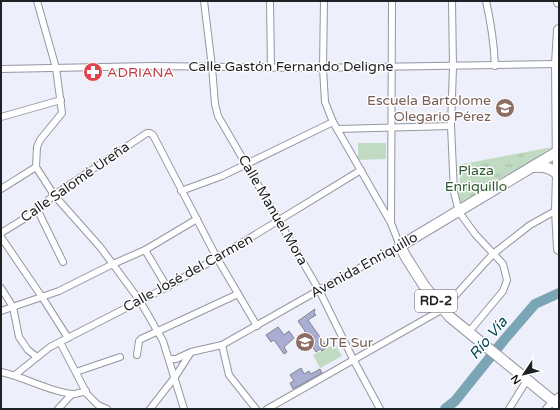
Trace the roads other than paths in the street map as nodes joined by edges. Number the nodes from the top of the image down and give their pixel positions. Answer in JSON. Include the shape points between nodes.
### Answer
{"nodes":[{"id":1,"x":37,"y":1,"type":"edge"},
{"id":2,"x":204,"y":1,"type":"edge"},
{"id":3,"x":270,"y":1,"type":"edge"},
{"id":4,"x":324,"y":1,"type":"edge"},
{"id":5,"x":392,"y":1,"type":"edge"},
{"id":6,"x":452,"y":1,"type":"edge"},
{"id":7,"x":486,"y":1,"type":"edge"},
{"id":8,"x":559,"y":30,"type":"edge"},
{"id":9,"x":557,"y":64,"type":"junction"},
{"id":10,"x":212,"y":66,"type":"junction"},
{"id":11,"x":392,"y":66,"type":"junction"},
{"id":12,"x":495,"y":66,"type":"junction"},
{"id":13,"x":453,"y":67,"type":"junction"},
{"id":14,"x":56,"y":68,"type":"junction"},
{"id":15,"x":271,"y":68,"type":"junction"},
{"id":16,"x":322,"y":68,"type":"junction"},
{"id":17,"x":1,"y":69,"type":"edge"},
{"id":18,"x":61,"y":100,"type":"junction"},
{"id":19,"x":558,"y":103,"type":"edge"},
{"id":20,"x":1,"y":117,"type":"edge"},
{"id":21,"x":333,"y":122,"type":"junction"},
{"id":22,"x":451,"y":126,"type":"junction"},
{"id":23,"x":392,"y":127,"type":"junction"},
{"id":24,"x":337,"y":129,"type":"junction"},
{"id":25,"x":557,"y":152,"type":"junction"},
{"id":26,"x":247,"y":164,"type":"junction"},
{"id":27,"x":36,"y":167,"type":"junction"},
{"id":28,"x":532,"y":167,"type":"junction"},
{"id":29,"x":558,"y":168,"type":"edge"},
{"id":30,"x":361,"y":170,"type":"junction"},
{"id":31,"x":1,"y":189,"type":"edge"},
{"id":32,"x":181,"y":191,"type":"junction"},
{"id":33,"x":54,"y":195,"type":"junction"},
{"id":34,"x":37,"y":209,"type":"junction"},
{"id":35,"x":557,"y":210,"type":"junction"},
{"id":36,"x":459,"y":212,"type":"junction"},
{"id":37,"x":197,"y":219,"type":"junction"},
{"id":38,"x":279,"y":220,"type":"junction"},
{"id":39,"x":391,"y":223,"type":"junction"},
{"id":40,"x":1,"y":233,"type":"edge"},
{"id":41,"x":1,"y":237,"type":"edge"},
{"id":42,"x":400,"y":246,"type":"junction"},
{"id":43,"x":559,"y":249,"type":"edge"},
{"id":44,"x":145,"y":250,"type":"junction"},
{"id":45,"x":493,"y":254,"type":"junction"},
{"id":46,"x":218,"y":258,"type":"junction"},
{"id":47,"x":64,"y":262,"type":"dead end"},
{"id":48,"x":113,"y":264,"type":"junction"},
{"id":49,"x":166,"y":287,"type":"junction"},
{"id":50,"x":1,"y":288,"type":"edge"},
{"id":51,"x":319,"y":290,"type":"junction"},
{"id":52,"x":238,"y":294,"type":"junction"},
{"id":53,"x":42,"y":297,"type":"junction"},
{"id":54,"x":140,"y":301,"type":"junction"},
{"id":55,"x":13,"y":307,"type":"junction"},
{"id":56,"x":443,"y":309,"type":"junction"},
{"id":57,"x":1,"y":311,"type":"edge"},
{"id":58,"x":257,"y":326,"type":"junction"},
{"id":59,"x":158,"y":332,"type":"junction"},
{"id":60,"x":468,"y":333,"type":"junction"},
{"id":61,"x":68,"y":338,"type":"junction"},
{"id":62,"x":60,"y":342,"type":"junction"},
{"id":63,"x":222,"y":345,"type":"junction"},
{"id":64,"x":190,"y":352,"type":"junction"},
{"id":65,"x":137,"y":356,"type":"dead end"},
{"id":66,"x":37,"y":357,"type":"junction"},
{"id":67,"x":120,"y":357,"type":"dead end"},
{"id":68,"x":169,"y":359,"type":"junction"},
{"id":69,"x":353,"y":359,"type":"junction"},
{"id":70,"x":1,"y":372,"type":"edge"},
{"id":71,"x":76,"y":372,"type":"junction"},
{"id":72,"x":15,"y":374,"type":"junction"},
{"id":73,"x":175,"y":377,"type":"junction"},
{"id":74,"x":527,"y":380,"type":"junction"},
{"id":75,"x":86,"y":391,"type":"junction"},
{"id":76,"x":72,"y":394,"type":"junction"},
{"id":77,"x":554,"y":403,"type":"edge"},
{"id":78,"x":58,"y":409,"type":"edge"},
{"id":79,"x":107,"y":409,"type":"edge"},
{"id":80,"x":150,"y":409,"type":"edge"},
{"id":81,"x":184,"y":409,"type":"edge"},
{"id":82,"x":256,"y":409,"type":"edge"},
{"id":83,"x":267,"y":409,"type":"edge"},
{"id":84,"x":380,"y":409,"type":"edge"},
{"id":85,"x":509,"y":409,"type":"edge"}],
"edges":[{"from":1,"to":14,"type":"street"},
{"from":2,"to":10,"type":"street","name":"Calle Manuel Mora"},
{"from":3,"to":15,"type":"street"},
{"from":4,"to":16,"type":"street"},
{"from":5,"to":11,"type":"street"},
{"from":6,"to":13,"type":"street"},
{"from":7,"to":12,"type":"street","via":[[491,22]]},
{"from":8,"to":9,"type":"main road"},
{"from":9,"to":12,"type":"street","name":"Calle Gastón Fernando Deligne"},
{"from":9,"to":19,"type":"main road"},
{"from":10,"to":14,"type":"street","name":"Calle Gastón Fernando Deligne"},
{"from":10,"to":15,"type":"street","name":"Calle Gastón Fernando Deligne"},
{"from":10,"to":26,"type":"street","name":"Calle Manuel Mora","via":[[218,116]]},
{"from":11,"to":13,"type":"street","name":"Calle Gastón Fernando Deligne"},
{"from":11,"to":16,"type":"street","name":"Calle Gastón Fernando Deligne"},
{"from":11,"to":23,"type":"street"},
{"from":12,"to":13,"type":"street","name":"Calle Gastón Fernando Deligne"},
{"from":13,"to":22,"type":"street"},
{"from":14,"to":17,"type":"street","name":"Calle Gastón Fernando Deligne"},
{"from":14,"to":18,"type":"street"},
{"from":15,"to":16,"type":"street","name":"Calle Gastón Fernando Deligne"},
{"from":16,"to":21,"type":"street","via":[[325,102]]},
{"from":18,"to":20,"type":"street"},
{"from":18,"to":27,"type":"street","via":[[62,113],[37,147]]},
{"from":19,"to":25,"type":"main road"},
{"from":21,"to":24,"type":"street"},
{"from":21,"to":26,"type":"street"},
{"from":22,"to":23,"type":"street"},
{"from":22,"to":36,"type":"street","via":[[454,192]]},
{"from":23,"to":24,"type":"street"},
{"from":23,"to":39,"type":"street"},
{"from":24,"to":30,"type":"street"},
{"from":25,"to":28,"type":"main road","name":"Avenida Enriquillo"},
{"from":25,"to":29,"type":"main road"},
{"from":26,"to":32,"type":"street"},
{"from":26,"to":38,"type":"street","name":"Calle Manuel Mora"},
{"from":27,"to":31,"type":"street"},
{"from":27,"to":33,"type":"street"},
{"from":28,"to":29,"type":"main road"},
{"from":28,"to":36,"type":"main road","name":"Avenida Enriquillo"},
{"from":29,"to":35,"type":"main road"},
{"from":30,"to":38,"type":"street","name":"Calle José del Carmen"},
{"from":30,"to":39,"type":"street"},
{"from":32,"to":33,"type":"street","name":"Calle Salomé Ureña","via":[[153,135],[147,133]]},
{"from":32,"to":37,"type":"street"},
{"from":33,"to":34,"type":"street","name":"Calle Salomé Ureña"},
{"from":33,"to":48,"type":"street"},
{"from":34,"to":40,"type":"street","name":"Calle Salomé Ureña"},
{"from":34,"to":47,"type":"street"},
{"from":35,"to":43,"type":"main road"},
{"from":35,"to":45,"type":"street","via":[[530,225]]},
{"from":36,"to":42,"type":"main road","name":"Avenida Enriquillo"},
{"from":36,"to":45,"type":"street"},
{"from":37,"to":44,"type":"street"},
{"from":37,"to":46,"type":"street"},
{"from":38,"to":46,"type":"street","name":"Calle José del Carmen"},
{"from":38,"to":51,"type":"street","name":"Calle Manuel Mora"},
{"from":39,"to":42,"type":"street"},
{"from":41,"to":53,"type":"street"},
{"from":42,"to":51,"type":"street","name":"Avenida Enriquillo"},
{"from":42,"to":56,"type":"main road","number":"RD-2","via":[[425,287]]},
{"from":44,"to":48,"type":"street"},
{"from":44,"to":49,"type":"street"},
{"from":45,"to":56,"type":"street"},
{"from":45,"to":60,"type":"street","via":[[503,264],[506,280],[504,291]]},
{"from":46,"to":49,"type":"street","name":"Calle José del Carmen"},
{"from":46,"to":52,"type":"street"},
{"from":48,"to":53,"type":"street"},
{"from":48,"to":54,"type":"street"},
{"from":49,"to":54,"type":"street","name":"Calle José del Carmen"},
{"from":50,"to":55,"type":"street"},
{"from":51,"to":58,"type":"street","name":"Avenida Enriquillo"},
{"from":51,"to":69,"type":"street","name":"Calle Manuel Mora"},
{"from":52,"to":58,"type":"street"},
{"from":52,"to":59,"type":"street"},
{"from":53,"to":55,"type":"street"},
{"from":53,"to":61,"type":"street"},
{"from":54,"to":59,"type":"street"},
{"from":54,"to":61,"type":"street","name":"Calle José del Carmen"},
{"from":55,"to":57,"type":"street"},
{"from":55,"to":66,"type":"street","via":[[19,337],[28,350]]},
{"from":56,"to":60,"type":"main road","number":"RD-2"},
{"from":56,"to":69,"type":"street"},
{"from":58,"to":63,"type":"street","name":"Avenida Enriquillo"},
{"from":59,"to":65,"type":"street","via":[[139,341]]},
{"from":59,"to":68,"type":"street"},
{"from":60,"to":74,"type":"main road","number":"RD-2"},
{"from":61,"to":62,"type":"street","name":"Calle José del Carmen"},
{"from":62,"to":66,"type":"street","name":"Calle José del Carmen"},
{"from":62,"to":71,"type":"street"},
{"from":63,"to":64,"type":"street","name":"Avenida Enriquillo"},
{"from":63,"to":82,"type":"street","via":[[229,375]]},
{"from":64,"to":68,"type":"street","name":"Avenida Enriquillo","via":[[182,357]]},
{"from":64,"to":73,"type":"street"},
{"from":66,"to":72,"type":"street","name":"Calle José del Carmen"},
{"from":67,"to":71,"type":"street"},
{"from":68,"to":73,"type":"street"},
{"from":69,"to":83,"type":"street"},
{"from":69,"to":84,"type":"street","name":"Calle Manuel Mora"},
{"from":70,"to":72,"type":"street"},
{"from":71,"to":75,"type":"street"},
{"from":72,"to":76,"type":"street"},
{"from":73,"to":80,"type":"street"},
{"from":73,"to":81,"type":"street"},
{"from":74,"to":77,"type":"main road","number":"RD-2"},
{"from":74,"to":85,"type":"street"},
{"from":75,"to":76,"type":"street"},
{"from":75,"to":79,"type":"street","via":[[98,404]]},
{"from":76,"to":78,"type":"street"}]}
